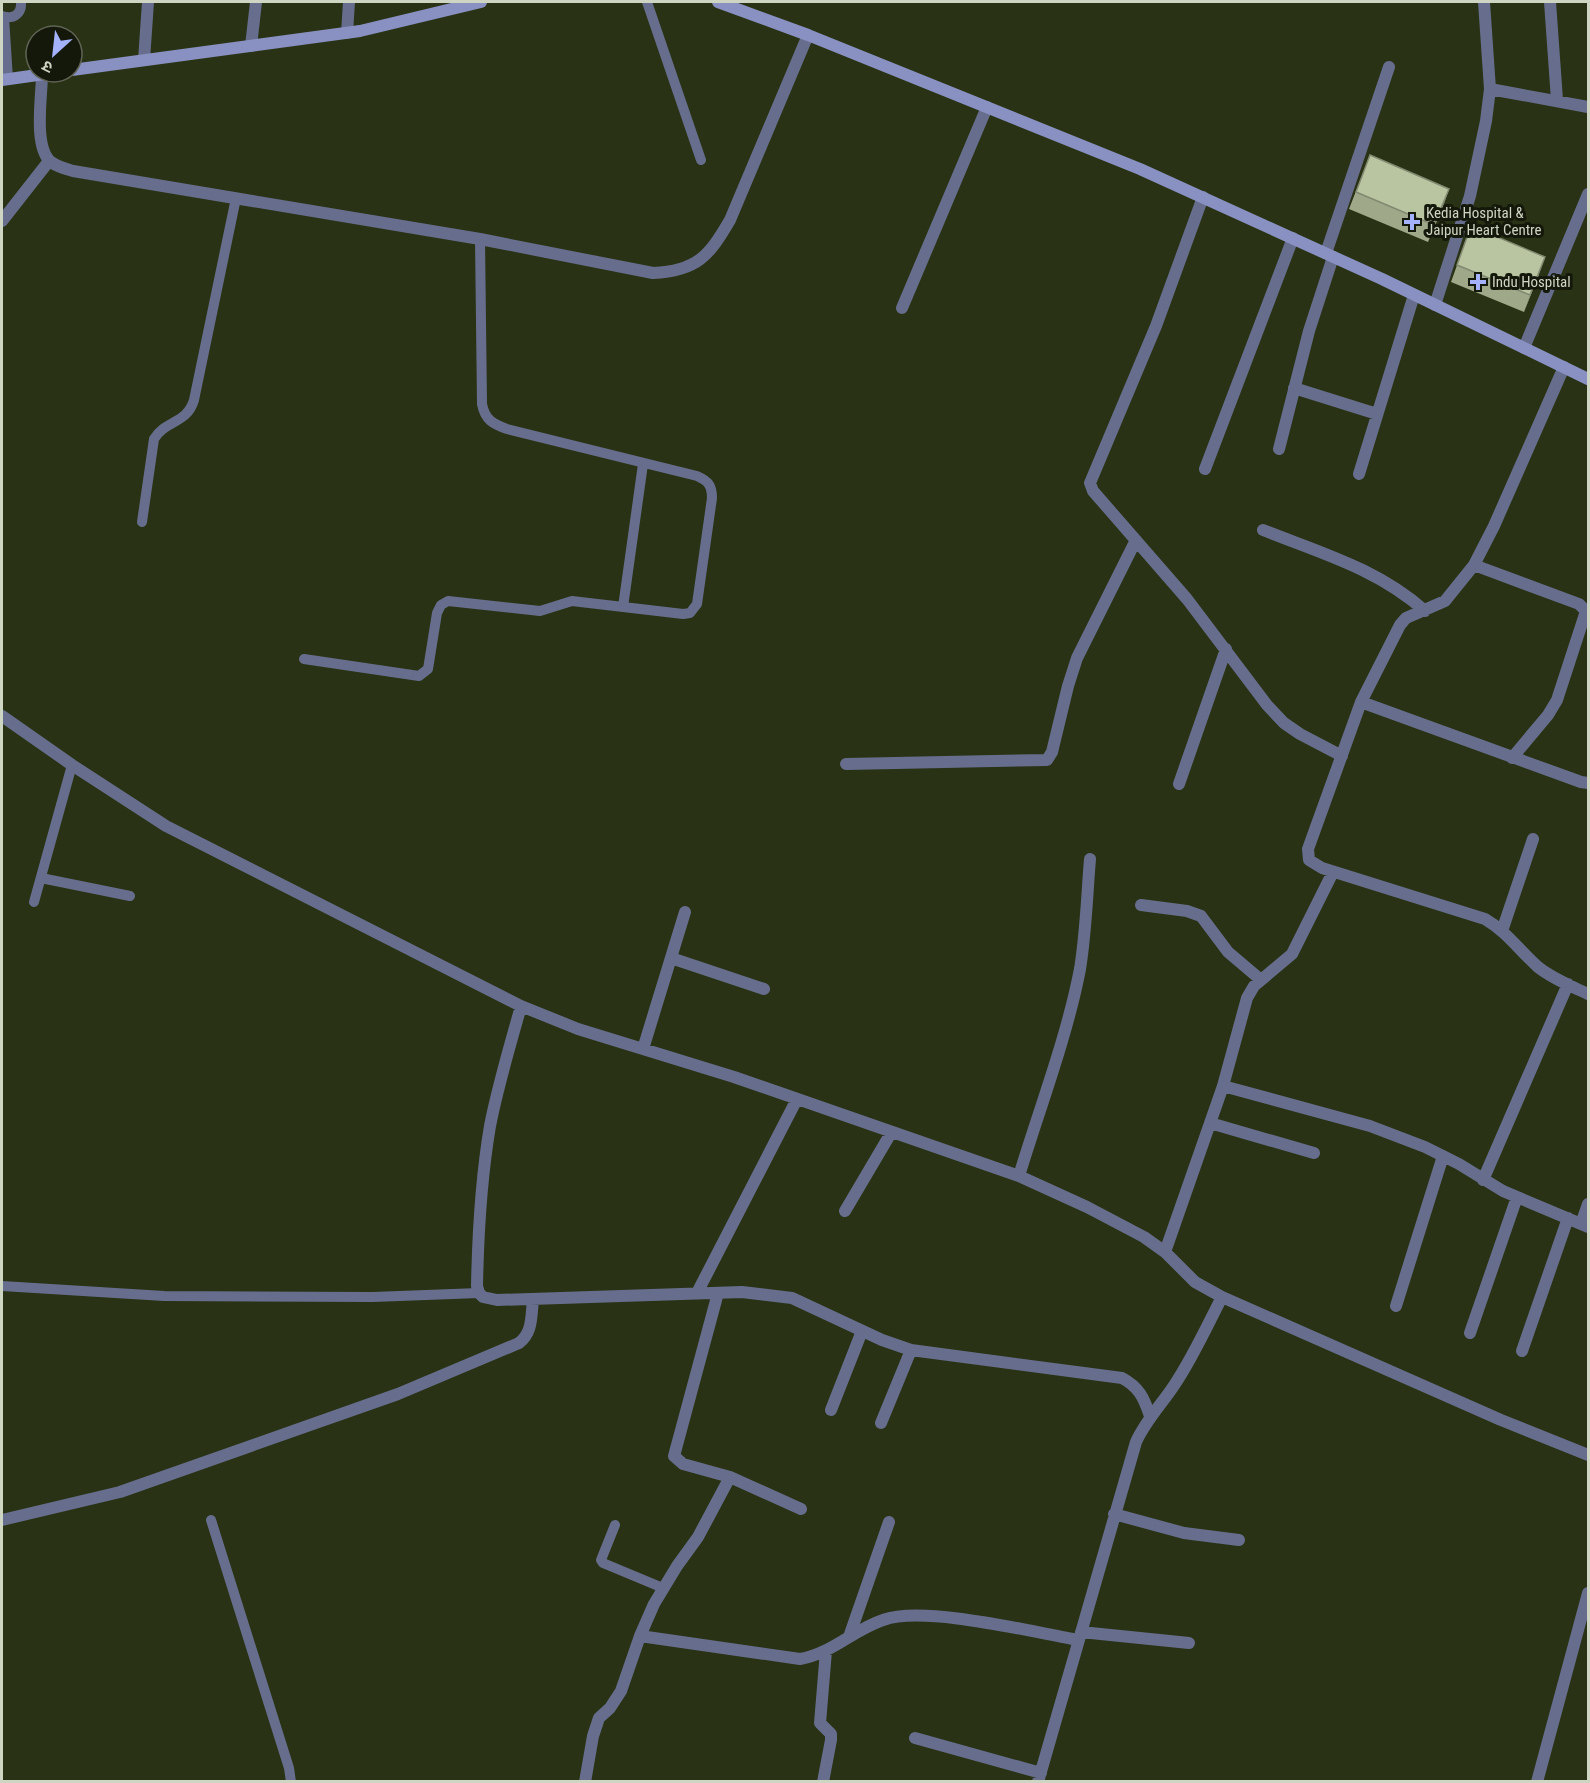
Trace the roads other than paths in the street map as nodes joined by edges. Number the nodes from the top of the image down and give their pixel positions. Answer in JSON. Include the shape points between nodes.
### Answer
{"nodes":[{"id":1,"x":21,"y":2,"type":"edge"},
{"id":2,"x":148,"y":2,"type":"edge"},
{"id":3,"x":256,"y":2,"type":"edge"},
{"id":4,"x":349,"y":2,"type":"edge"},
{"id":5,"x":481,"y":2,"type":"edge"},
{"id":6,"x":647,"y":2,"type":"edge"},
{"id":7,"x":718,"y":2,"type":"edge"},
{"id":8,"x":1484,"y":2,"type":"edge"},
{"id":9,"x":1550,"y":2,"type":"edge"},
{"id":10,"x":3,"y":17,"type":"edge"},
{"id":11,"x":347,"y":33,"type":"junction"},
{"id":12,"x":808,"y":35,"type":"junction"},
{"id":13,"x":251,"y":46,"type":"junction"},
{"id":14,"x":144,"y":60,"type":"junction"},
{"id":15,"x":1389,"y":67,"type":"dead end"},
{"id":16,"x":84,"y":68,"type":"edge"},
{"id":17,"x":24,"y":77,"type":"edge"},
{"id":18,"x":5,"y":80,"type":"edge"},
{"id":19,"x":42,"y":84,"type":"edge"},
{"id":20,"x":1490,"y":89,"type":"junction"},
{"id":21,"x":1557,"y":100,"type":"junction"},
{"id":22,"x":987,"y":107,"type":"junction"},
{"id":23,"x":1588,"y":107,"type":"edge"},
{"id":24,"x":701,"y":160,"type":"dead end"},
{"id":25,"x":50,"y":161,"type":"junction"},
{"id":26,"x":1588,"y":194,"type":"edge"},
{"id":27,"x":1203,"y":197,"type":"junction"},
{"id":28,"x":236,"y":198,"type":"junction"},
{"id":29,"x":2,"y":221,"type":"edge"},
{"id":30,"x":1293,"y":238,"type":"junction"},
{"id":31,"x":480,"y":239,"type":"junction"},
{"id":32,"x":1329,"y":255,"type":"junction"},
{"id":33,"x":1414,"y":295,"type":"junction"},
{"id":34,"x":1435,"y":305,"type":"junction"},
{"id":35,"x":902,"y":308,"type":"dead end"},
{"id":36,"x":1524,"y":348,"type":"junction"},
{"id":37,"x":1564,"y":367,"type":"junction"},
{"id":38,"x":1588,"y":379,"type":"edge"},
{"id":39,"x":1294,"y":388,"type":"junction"},
{"id":40,"x":1377,"y":414,"type":"junction"},
{"id":41,"x":1279,"y":449,"type":"dead end"},
{"id":42,"x":643,"y":464,"type":"junction"},
{"id":43,"x":1205,"y":469,"type":"dead end"},
{"id":44,"x":1359,"y":474,"type":"dead end"},
{"id":45,"x":142,"y":522,"type":"dead end"},
{"id":46,"x":1263,"y":530,"type":"dead end"},
{"id":47,"x":1136,"y":540,"type":"junction"},
{"id":48,"x":1474,"y":565,"type":"junction"},
{"id":49,"x":623,"y":607,"type":"junction"},
{"id":50,"x":1425,"y":611,"type":"junction"},
{"id":51,"x":1226,"y":649,"type":"junction"},
{"id":52,"x":304,"y":659,"type":"dead end"},
{"id":53,"x":1361,"y":702,"type":"junction"},
{"id":54,"x":2,"y":716,"type":"edge"},
{"id":55,"x":1341,"y":756,"type":"junction"},
{"id":56,"x":1512,"y":758,"type":"junction"},
{"id":57,"x":846,"y":764,"type":"dead end"},
{"id":58,"x":72,"y":765,"type":"junction"},
{"id":59,"x":1588,"y":783,"type":"edge"},
{"id":60,"x":1179,"y":784,"type":"dead end"},
{"id":61,"x":1533,"y":839,"type":"dead end"},
{"id":62,"x":1090,"y":859,"type":"dead end"},
{"id":63,"x":1334,"y":872,"type":"junction"},
{"id":64,"x":41,"y":878,"type":"junction"},
{"id":65,"x":130,"y":896,"type":"dead end"},
{"id":66,"x":34,"y":902,"type":"dead end"},
{"id":67,"x":1141,"y":905,"type":"dead end"},
{"id":68,"x":686,"y":912,"type":"dead end"},
{"id":69,"x":1502,"y":931,"type":"junction"},
{"id":70,"x":671,"y":958,"type":"junction"},
{"id":71,"x":1261,"y":980,"type":"junction"},
{"id":72,"x":1568,"y":984,"type":"junction"},
{"id":73,"x":764,"y":989,"type":"dead end"},
{"id":74,"x":1588,"y":994,"type":"edge"},
{"id":75,"x":521,"y":1006,"type":"junction"},
{"id":76,"x":643,"y":1049,"type":"junction"},
{"id":77,"x":1224,"y":1086,"type":"junction"},
{"id":78,"x":797,"y":1099,"type":"junction"},
{"id":79,"x":1210,"y":1123,"type":"junction"},
{"id":80,"x":891,"y":1133,"type":"junction"},
{"id":81,"x":1314,"y":1153,"type":"dead end"},
{"id":82,"x":1443,"y":1156,"type":"junction"},
{"id":83,"x":1018,"y":1176,"type":"junction"},
{"id":84,"x":1483,"y":1180,"type":"junction"},
{"id":85,"x":1517,"y":1197,"type":"junction"},
{"id":86,"x":1588,"y":1204,"type":"edge"},
{"id":87,"x":845,"y":1211,"type":"dead end"},
{"id":88,"x":1568,"y":1218,"type":"junction"},
{"id":89,"x":1585,"y":1226,"type":"edge"},
{"id":90,"x":1165,"y":1252,"type":"junction"},
{"id":91,"x":2,"y":1286,"type":"edge"},
{"id":92,"x":479,"y":1293,"type":"junction"},
{"id":93,"x":697,"y":1293,"type":"junction"},
{"id":94,"x":718,"y":1293,"type":"junction"},
{"id":95,"x":1222,"y":1298,"type":"junction"},
{"id":96,"x":533,"y":1300,"type":"junction"},
{"id":97,"x":1396,"y":1306,"type":"dead end"},
{"id":98,"x":862,"y":1331,"type":"junction"},
{"id":99,"x":1470,"y":1333,"type":"dead end"},
{"id":100,"x":911,"y":1350,"type":"junction"},
{"id":101,"x":1522,"y":1351,"type":"dead end"},
{"id":102,"x":831,"y":1410,"type":"dead end"},
{"id":103,"x":1150,"y":1416,"type":"junction"},
{"id":104,"x":881,"y":1424,"type":"dead end"},
{"id":105,"x":1588,"y":1455,"type":"edge"},
{"id":106,"x":730,"y":1477,"type":"junction"},
{"id":107,"x":801,"y":1509,"type":"dead end"},
{"id":108,"x":1114,"y":1514,"type":"junction"},
{"id":109,"x":2,"y":1520,"type":"edge"},
{"id":110,"x":211,"y":1520,"type":"dead end"},
{"id":111,"x":889,"y":1522,"type":"dead end"},
{"id":112,"x":615,"y":1525,"type":"dead end"},
{"id":113,"x":1239,"y":1540,"type":"dead end"},
{"id":114,"x":663,"y":1588,"type":"junction"},
{"id":115,"x":1588,"y":1593,"type":"edge"},
{"id":116,"x":640,"y":1636,"type":"junction"},
{"id":117,"x":1080,"y":1636,"type":"junction"},
{"id":118,"x":849,"y":1637,"type":"junction"},
{"id":119,"x":1189,"y":1643,"type":"dead end"},
{"id":120,"x":826,"y":1651,"type":"junction"},
{"id":121,"x":915,"y":1738,"type":"dead end"},
{"id":122,"x":1040,"y":1777,"type":"edge"},
{"id":123,"x":291,"y":1782,"type":"edge"},
{"id":124,"x":585,"y":1782,"type":"edge"},
{"id":125,"x":823,"y":1782,"type":"edge"},
{"id":126,"x":1537,"y":1782,"type":"edge"}],
"edges":[{"from":1,"to":10,"type":"lane","via":[[18,14]]},
{"from":2,"to":14,"type":"street"},
{"from":3,"to":13,"type":"street"},
{"from":4,"to":11,"type":"street"},
{"from":5,"to":11,"type":"street"},
{"from":6,"to":24,"type":"lane"},
{"from":7,"to":12,"type":"street"},
{"from":8,"to":20,"type":"street"},
{"from":9,"to":21,"type":"street"},
{"from":10,"to":18,"type":"lane"},
{"from":11,"to":13,"type":"street"},
{"from":12,"to":22,"type":"street"},
{"from":12,"to":31,"type":"street","via":[[730,220],[702,259],[670,273],[653,273]]},
{"from":13,"to":14,"type":"street"},
{"from":14,"to":16,"type":"street"},
{"from":15,"to":32,"type":"street"},
{"from":17,"to":18,"type":"street"},
{"from":19,"to":25,"type":"street","via":[[40,137],[42,151]]},
{"from":20,"to":21,"type":"street"},
{"from":20,"to":34,"type":"street","via":[[1470,196]]},
{"from":21,"to":23,"type":"street"},
{"from":22,"to":27,"type":"street"},
{"from":22,"to":35,"type":"street"},
{"from":25,"to":28,"type":"street","via":[[73,171]]},
{"from":25,"to":29,"type":"street"},
{"from":26,"to":36,"type":"street"},
{"from":27,"to":30,"type":"street"},
{"from":27,"to":47,"type":"street","via":[[1156,326],[1090,483]]},
{"from":28,"to":31,"type":"street"},
{"from":28,"to":45,"type":"lane","via":[[194,400],[188,415],[161,430],[154,439]]},
{"from":30,"to":32,"type":"street"},
{"from":30,"to":43,"type":"street"},
{"from":31,"to":42,"type":"lane","via":[[482,404],[489,421]]},
{"from":32,"to":33,"type":"street"},
{"from":32,"to":39,"type":"street"},
{"from":33,"to":34,"type":"street"},
{"from":33,"to":40,"type":"street"},
{"from":34,"to":36,"type":"street"},
{"from":36,"to":37,"type":"street"},
{"from":37,"to":38,"type":"street"},
{"from":37,"to":48,"type":"street"},
{"from":39,"to":40,"type":"street"},
{"from":39,"to":41,"type":"street"},
{"from":40,"to":44,"type":"street"},
{"from":42,"to":49,"type":"lane"},
{"from":42,"to":49,"type":"lane","via":[[697,476],[711,487],[699,597],[690,613]]},
{"from":46,"to":50,"type":"street","via":[[1369,572],[1398,588]]},
{"from":47,"to":51,"type":"street"},
{"from":47,"to":57,"type":"street","via":[[1077,658],[1047,760]]},
{"from":48,"to":50,"type":"street","via":[[1445,601]]},
{"from":48,"to":56,"type":"street","via":[[1579,604],[1586,611],[1557,700]]},
{"from":49,"to":52,"type":"lane","via":[[572,601],[540,611],[448,601],[438,613],[428,669],[418,676]]},
{"from":50,"to":53,"type":"street","via":[[1406,618],[1400,626]]},
{"from":51,"to":55,"type":"street","via":[[1284,723]]},
{"from":51,"to":60,"type":"street"},
{"from":53,"to":55,"type":"street"},
{"from":53,"to":56,"type":"street"},
{"from":54,"to":58,"type":"street"},
{"from":55,"to":63,"type":"street","via":[[1308,849],[1313,864]]},
{"from":56,"to":59,"type":"street"},
{"from":58,"to":64,"type":"lane"},
{"from":58,"to":75,"type":"street","via":[[166,826]]},
{"from":61,"to":69,"type":"street"},
{"from":62,"to":83,"type":"street","via":[[1079,972]]},
{"from":63,"to":69,"type":"street","via":[[1485,919]]},
{"from":63,"to":71,"type":"street","via":[[1292,954]]},
{"from":64,"to":65,"type":"lane"},
{"from":64,"to":66,"type":"lane"},
{"from":67,"to":71,"type":"street","via":[[1201,916],[1228,952]]},
{"from":68,"to":70,"type":"street"},
{"from":69,"to":72,"type":"street","via":[[1540,968]]},
{"from":70,"to":73,"type":"street"},
{"from":70,"to":76,"type":"street"},
{"from":71,"to":77,"type":"street","via":[[1247,998]]},
{"from":72,"to":74,"type":"street"},
{"from":72,"to":84,"type":"street"},
{"from":75,"to":76,"type":"street"},
{"from":75,"to":92,"type":"street","via":[[490,1129],[478,1228]]},
{"from":76,"to":78,"type":"street"},
{"from":77,"to":79,"type":"street"},
{"from":77,"to":82,"type":"street","via":[[1370,1126]]},
{"from":78,"to":80,"type":"street"},
{"from":78,"to":93,"type":"street"},
{"from":79,"to":81,"type":"street"},
{"from":79,"to":90,"type":"street"},
{"from":80,"to":83,"type":"street"},
{"from":80,"to":87,"type":"street"},
{"from":82,"to":84,"type":"street"},
{"from":82,"to":97,"type":"street"},
{"from":83,"to":90,"type":"street","via":[[1125,1226]]},
{"from":84,"to":85,"type":"street"},
{"from":85,"to":88,"type":"street"},
{"from":85,"to":99,"type":"street"},
{"from":86,"to":89,"type":"street"},
{"from":88,"to":89,"type":"street"},
{"from":88,"to":101,"type":"street"},
{"from":90,"to":95,"type":"street","via":[[1195,1282]]},
{"from":91,"to":92,"type":"lane","via":[[164,1296]]},
{"from":92,"to":96,"type":"street","via":[[489,1299]]},
{"from":93,"to":94,"type":"street"},
{"from":93,"to":96,"type":"street"},
{"from":94,"to":98,"type":"street","via":[[792,1298]]},
{"from":94,"to":106,"type":"street","via":[[673,1452],[683,1464]]},
{"from":95,"to":103,"type":"street","via":[[1184,1371]]},
{"from":95,"to":105,"type":"street"},
{"from":96,"to":109,"type":"street","via":[[527,1337],[398,1394],[120,1492]]},
{"from":98,"to":100,"type":"street"},
{"from":98,"to":102,"type":"street"},
{"from":100,"to":103,"type":"street","via":[[1122,1378],[1141,1393]]},
{"from":100,"to":104,"type":"street"},
{"from":103,"to":108,"type":"street","via":[[1136,1442]]},
{"from":106,"to":107,"type":"street"},
{"from":106,"to":114,"type":"street","via":[[703,1529]]},
{"from":108,"to":113,"type":"street","via":[[1184,1533]]},
{"from":108,"to":117,"type":"street"},
{"from":110,"to":123,"type":"lane"},
{"from":111,"to":118,"type":"street"},
{"from":112,"to":114,"type":"lane","via":[[603,1553],[603,1563]]},
{"from":114,"to":116,"type":"street"},
{"from":115,"to":126,"type":"street"},
{"from":116,"to":120,"type":"street","via":[[781,1658],[814,1657]]},
{"from":116,"to":124,"type":"street","via":[[621,1691],[599,1718]]},
{"from":117,"to":118,"type":"street","via":[[931,1616],[885,1619]]},
{"from":117,"to":119,"type":"street"},
{"from":117,"to":122,"type":"street"},
{"from":118,"to":120,"type":"street"},
{"from":120,"to":125,"type":"street","via":[[820,1723],[831,1734],[831,1740]]},
{"from":121,"to":122,"type":"street"}]}
